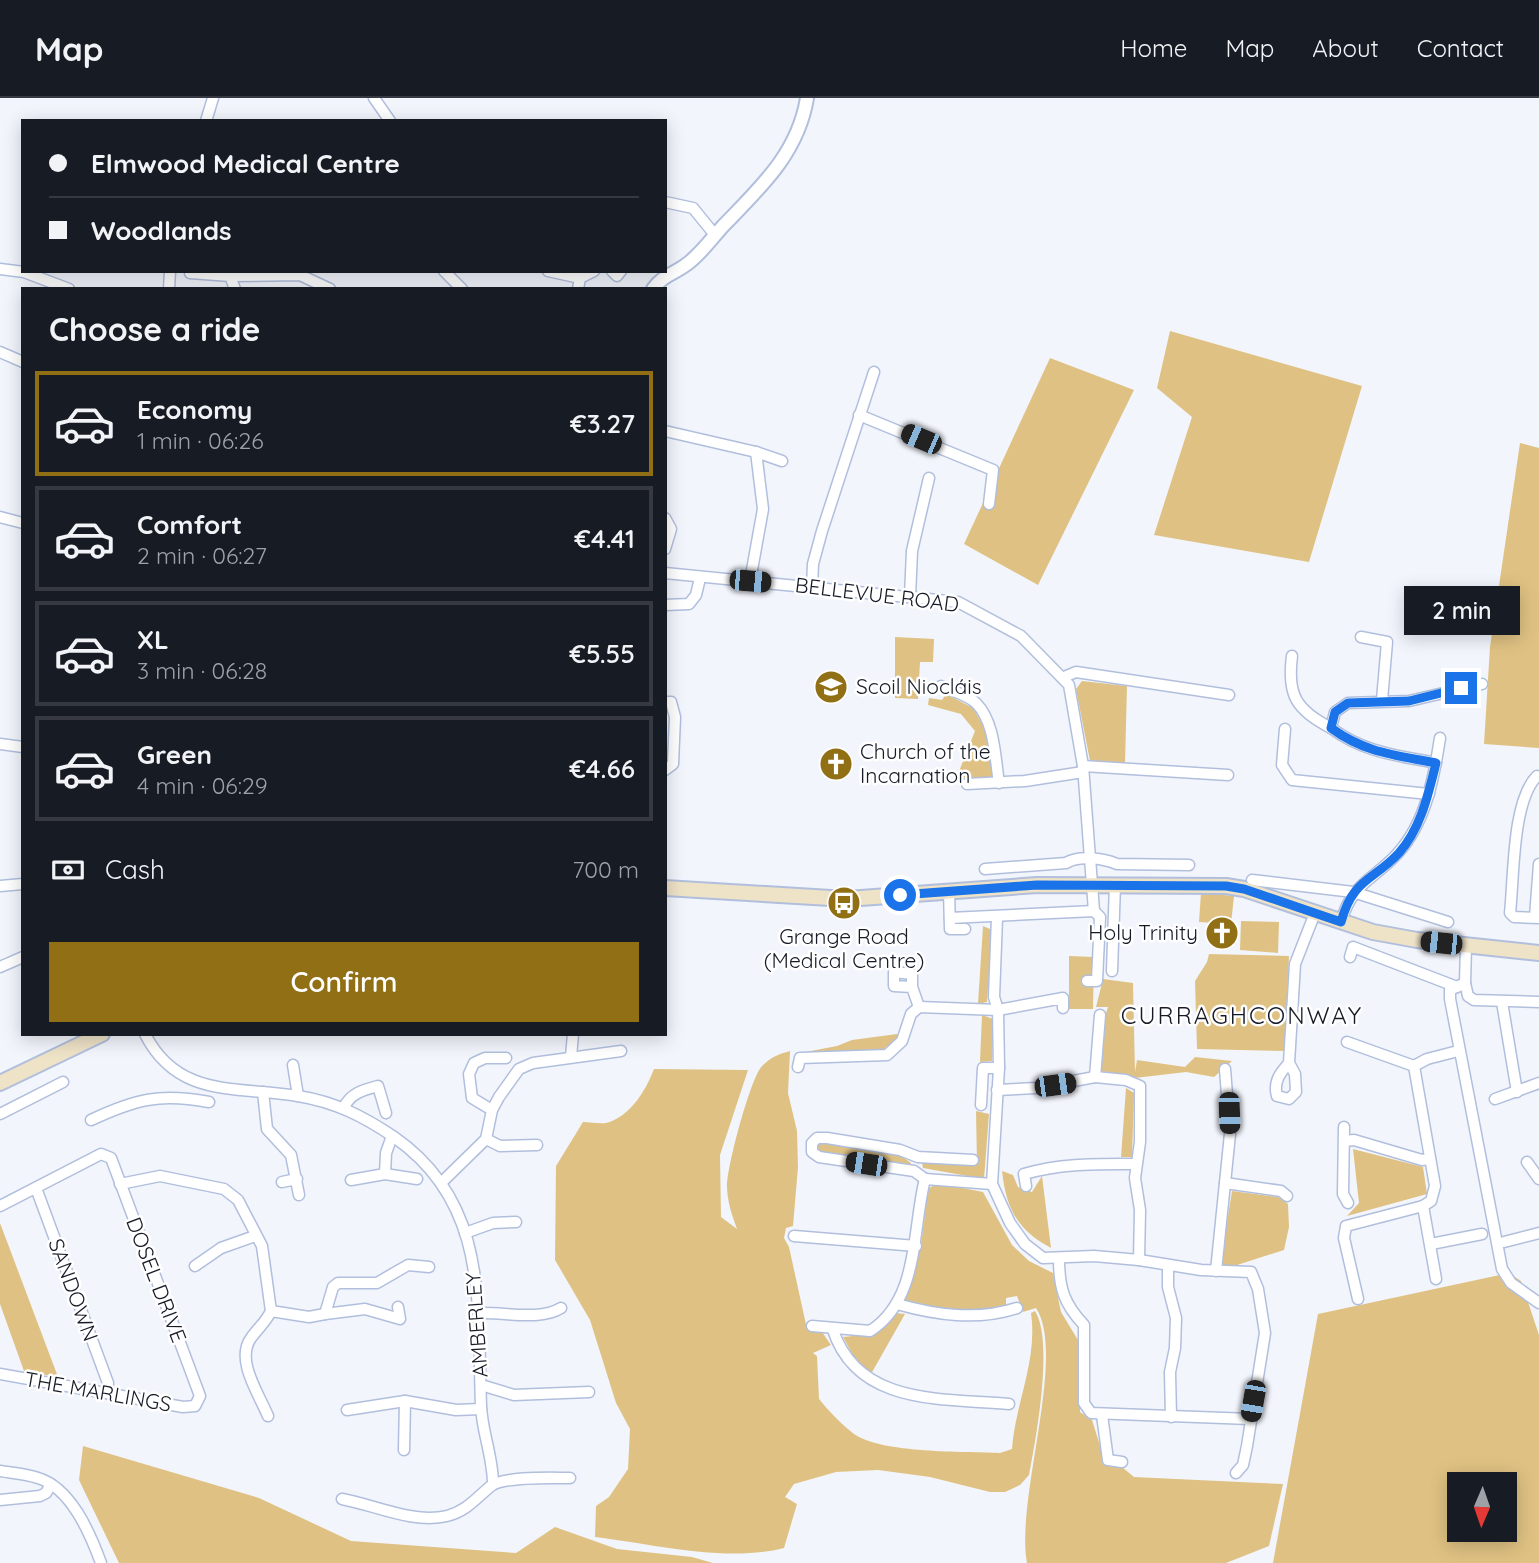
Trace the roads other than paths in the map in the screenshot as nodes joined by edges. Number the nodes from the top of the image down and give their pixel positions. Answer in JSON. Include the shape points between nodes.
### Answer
{"nodes":[{"id":1,"x":213,"y":98,"type":"edge"},
{"id":2,"x":374,"y":98,"type":"edge"},
{"id":3,"x":805,"y":98,"type":"edge"},
{"id":4,"x":207,"y":119,"type":"edge"},
{"id":5,"x":389,"y":119,"type":"edge"},
{"id":6,"x":667,"y":202,"type":"edge"},
{"id":7,"x":715,"y":235,"type":"junction"},
{"id":8,"x":0,"y":269,"type":"edge"},
{"id":9,"x":21,"y":272,"type":"edge"},
{"id":10,"x":27,"y":273,"type":"edge"},
{"id":11,"x":190,"y":273,"type":"edge"},
{"id":12,"x":446,"y":273,"type":"edge"},
{"id":13,"x":557,"y":273,"type":"edge"},
{"id":14,"x":590,"y":273,"type":"edge"},
{"id":15,"x":230,"y":276,"type":"junction"},
{"id":16,"x":580,"y":278,"type":"junction"},
{"id":17,"x":64,"y":287,"type":"edge"},
{"id":18,"x":234,"y":287,"type":"edge"},
{"id":19,"x":326,"y":287,"type":"edge"},
{"id":20,"x":460,"y":287,"type":"edge"},
{"id":21,"x":578,"y":287,"type":"edge"},
{"id":22,"x":654,"y":287,"type":"edge"},
{"id":23,"x":0,"y":352,"type":"edge"},
{"id":24,"x":21,"y":361,"type":"edge"},
{"id":25,"x":874,"y":372,"type":"dead end"},
{"id":26,"x":859,"y":415,"type":"junction"},
{"id":27,"x":667,"y":431,"type":"edge"},
{"id":28,"x":756,"y":452,"type":"junction"},
{"id":29,"x":782,"y":461,"type":"dead end"},
{"id":30,"x":929,"y":478,"type":"dead end"},
{"id":31,"x":989,"y":505,"type":"dead end"},
{"id":32,"x":0,"y":517,"type":"edge"},
{"id":33,"x":21,"y":522,"type":"edge"},
{"id":34,"x":667,"y":522,"type":"edge"},
{"id":35,"x":667,"y":543,"type":"edge"},
{"id":36,"x":667,"y":573,"type":"edge"},
{"id":37,"x":700,"y":578,"type":"junction"},
{"id":38,"x":750,"y":581,"type":"junction"},
{"id":39,"x":812,"y":587,"type":"junction"},
{"id":40,"x":910,"y":596,"type":"junction"},
{"id":41,"x":667,"y":605,"type":"edge"},
{"id":42,"x":1361,"y":638,"type":"dead end"},
{"id":43,"x":1292,"y":656,"type":"dead end"},
{"id":44,"x":1063,"y":677,"type":"junction"},
{"id":45,"x":1482,"y":684,"type":"dead end"},
{"id":46,"x":941,"y":686,"type":"dead end"},
{"id":47,"x":1228,"y":695,"type":"dead end"},
{"id":48,"x":1382,"y":700,"type":"junction"},
{"id":49,"x":667,"y":702,"type":"edge"},
{"id":50,"x":1331,"y":728,"type":"junction"},
{"id":51,"x":1285,"y":729,"type":"dead end"},
{"id":52,"x":1440,"y":738,"type":"dead end"},
{"id":53,"x":0,"y":744,"type":"edge"},
{"id":54,"x":21,"y":747,"type":"edge"},
{"id":55,"x":1436,"y":763,"type":"junction"},
{"id":56,"x":667,"y":768,"type":"edge"},
{"id":57,"x":1083,"y":769,"type":"junction"},
{"id":58,"x":1228,"y":775,"type":"dead end"},
{"id":59,"x":1537,"y":776,"type":"dead end"},
{"id":60,"x":999,"y":783,"type":"junction"},
{"id":61,"x":967,"y":784,"type":"dead end"},
{"id":62,"x":1429,"y":794,"type":"junction"},
{"id":63,"x":1089,"y":860,"type":"junction"},
{"id":64,"x":1539,"y":864,"type":"edge"},
{"id":65,"x":1189,"y":865,"type":"dead end"},
{"id":66,"x":985,"y":869,"type":"dead end"},
{"id":67,"x":1252,"y":880,"type":"dead end"},
{"id":68,"x":21,"y":884,"type":"edge"},
{"id":69,"x":1091,"y":884,"type":"junction"},
{"id":70,"x":1115,"y":884,"type":"junction"},
{"id":71,"x":0,"y":886,"type":"edge"},
{"id":72,"x":667,"y":888,"type":"edge"},
{"id":73,"x":949,"y":891,"type":"junction"},
{"id":74,"x":1353,"y":892,"type":"junction"},
{"id":75,"x":1094,"y":911,"type":"junction"},
{"id":76,"x":1315,"y":913,"type":"junction"},
{"id":77,"x":950,"y":918,"type":"junction"},
{"id":78,"x":997,"y":918,"type":"junction"},
{"id":79,"x":1537,"y":918,"type":"edge"},
{"id":80,"x":1341,"y":922,"type":"junction"},
{"id":81,"x":1448,"y":922,"type":"dead end"},
{"id":82,"x":964,"y":929,"type":"dead end"},
{"id":83,"x":1466,"y":946,"type":"junction"},
{"id":84,"x":1539,"y":953,"type":"edge"},
{"id":85,"x":1350,"y":957,"type":"dead end"},
{"id":86,"x":21,"y":958,"type":"edge"},
{"id":87,"x":0,"y":967,"type":"edge"},
{"id":88,"x":1112,"y":971,"type":"dead end"},
{"id":89,"x":1087,"y":981,"type":"dead end"},
{"id":90,"x":1461,"y":985,"type":"junction"},
{"id":91,"x":912,"y":987,"type":"dead end"},
{"id":92,"x":1502,"y":1002,"type":"junction"},
{"id":93,"x":1539,"y":1002,"type":"edge"},
{"id":94,"x":919,"y":1007,"type":"junction"},
{"id":95,"x":1063,"y":1008,"type":"dead end"},
{"id":96,"x":998,"y":1010,"type":"junction"},
{"id":97,"x":1100,"y":1015,"type":"dead end"},
{"id":98,"x":98,"y":1036,"type":"edge"},
{"id":99,"x":146,"y":1036,"type":"edge"},
{"id":100,"x":573,"y":1036,"type":"edge"},
{"id":101,"x":1347,"y":1042,"type":"dead end"},
{"id":102,"x":621,"y":1051,"type":"dead end"},
{"id":103,"x":1458,"y":1051,"type":"junction"},
{"id":104,"x":571,"y":1056,"type":"junction"},
{"id":105,"x":506,"y":1058,"type":"dead end"},
{"id":106,"x":1289,"y":1063,"type":"dead end"},
{"id":107,"x":293,"y":1065,"type":"dead end"},
{"id":108,"x":1414,"y":1066,"type":"junction"},
{"id":109,"x":798,"y":1067,"type":"dead end"},
{"id":110,"x":999,"y":1068,"type":"junction"},
{"id":111,"x":1225,"y":1069,"type":"dead end"},
{"id":112,"x":180,"y":1076,"type":"junction"},
{"id":113,"x":1095,"y":1077,"type":"junction"},
{"id":114,"x":63,"y":1082,"type":"dead end"},
{"id":115,"x":0,"y":1083,"type":"edge"},
{"id":116,"x":1539,"y":1083,"type":"edge"},
{"id":117,"x":997,"y":1090,"type":"junction"},
{"id":118,"x":263,"y":1092,"type":"junction"},
{"id":119,"x":1517,"y":1092,"type":"junction"},
{"id":120,"x":298,"y":1096,"type":"junction"},
{"id":121,"x":171,"y":1097,"type":"junction"},
{"id":122,"x":1495,"y":1099,"type":"dead end"},
{"id":123,"x":209,"y":1102,"type":"dead end"},
{"id":124,"x":981,"y":1105,"type":"dead end"},
{"id":125,"x":344,"y":1107,"type":"junction"},
{"id":126,"x":492,"y":1110,"type":"junction"},
{"id":127,"x":386,"y":1112,"type":"dead end"},
{"id":128,"x":0,"y":1114,"type":"edge"},
{"id":129,"x":91,"y":1120,"type":"dead end"},
{"id":130,"x":1344,"y":1127,"type":"dead end"},
{"id":131,"x":392,"y":1136,"type":"junction"},
{"id":132,"x":486,"y":1139,"type":"junction"},
{"id":133,"x":1345,"y":1140,"type":"junction"},
{"id":134,"x":537,"y":1145,"type":"dead end"},
{"id":135,"x":918,"y":1157,"type":"junction"},
{"id":136,"x":1430,"y":1159,"type":"junction"},
{"id":137,"x":973,"y":1160,"type":"dead end"},
{"id":138,"x":1527,"y":1162,"type":"dead end"},
{"id":139,"x":1135,"y":1164,"type":"junction"},
{"id":140,"x":914,"y":1171,"type":"junction"},
{"id":141,"x":385,"y":1174,"type":"junction"},
{"id":142,"x":298,"y":1179,"type":"junction"},
{"id":143,"x":417,"y":1179,"type":"dead end"},
{"id":144,"x":925,"y":1179,"type":"junction"},
{"id":145,"x":1539,"y":1179,"type":"edge"},
{"id":146,"x":351,"y":1180,"type":"dead end"},
{"id":147,"x":282,"y":1182,"type":"dead end"},
{"id":148,"x":442,"y":1182,"type":"junction"},
{"id":149,"x":1225,"y":1183,"type":"junction"},
{"id":150,"x":120,"y":1184,"type":"junction"},
{"id":151,"x":992,"y":1184,"type":"junction"},
{"id":152,"x":1026,"y":1186,"type":"dead end"},
{"id":153,"x":36,"y":1188,"type":"junction"},
{"id":154,"x":299,"y":1195,"type":"dead end"},
{"id":155,"x":1287,"y":1196,"type":"dead end"},
{"id":156,"x":1348,"y":1203,"type":"dead end"},
{"id":157,"x":0,"y":1206,"type":"edge"},
{"id":158,"x":1423,"y":1206,"type":"junction"},
{"id":159,"x":516,"y":1222,"type":"dead end"},
{"id":160,"x":465,"y":1233,"type":"junction"},
{"id":161,"x":1539,"y":1233,"type":"edge"},
{"id":162,"x":1482,"y":1234,"type":"dead end"},
{"id":163,"x":255,"y":1236,"type":"junction"},
{"id":164,"x":794,"y":1236,"type":"dead end"},
{"id":165,"x":1504,"y":1242,"type":"dead end"},
{"id":166,"x":1432,"y":1244,"type":"junction"},
{"id":167,"x":916,"y":1246,"type":"junction"},
{"id":168,"x":1059,"y":1259,"type":"junction"},
{"id":169,"x":1139,"y":1260,"type":"junction"},
{"id":170,"x":195,"y":1266,"type":"dead end"},
{"id":171,"x":1168,"y":1266,"type":"junction"},
{"id":172,"x":429,"y":1267,"type":"dead end"},
{"id":173,"x":1216,"y":1270,"type":"junction"},
{"id":174,"x":1436,"y":1279,"type":"dead end"},
{"id":175,"x":1358,"y":1299,"type":"dead end"},
{"id":176,"x":1539,"y":1303,"type":"edge"},
{"id":177,"x":897,"y":1304,"type":"junction"},
{"id":178,"x":398,"y":1307,"type":"dead end"},
{"id":179,"x":561,"y":1308,"type":"dead end"},
{"id":180,"x":1017,"y":1308,"type":"dead end"},
{"id":181,"x":271,"y":1311,"type":"junction"},
{"id":182,"x":480,"y":1313,"type":"junction"},
{"id":183,"x":326,"y":1314,"type":"junction"},
{"id":184,"x":812,"y":1326,"type":"dead end"},
{"id":185,"x":833,"y":1330,"type":"junction"},
{"id":186,"x":0,"y":1374,"type":"edge"},
{"id":187,"x":481,"y":1385,"type":"junction"},
{"id":188,"x":589,"y":1392,"type":"dead end"},
{"id":189,"x":107,"y":1393,"type":"junction"},
{"id":190,"x":405,"y":1401,"type":"junction"},
{"id":191,"x":1009,"y":1404,"type":"dead end"},
{"id":192,"x":195,"y":1406,"type":"joint"},
{"id":193,"x":347,"y":1409,"type":"dead end"},
{"id":194,"x":481,"y":1409,"type":"junction"},
{"id":195,"x":1102,"y":1415,"type":"junction"},
{"id":196,"x":268,"y":1416,"type":"dead end"},
{"id":197,"x":1171,"y":1417,"type":"junction"},
{"id":198,"x":1250,"y":1419,"type":"junction"},
{"id":199,"x":404,"y":1450,"type":"dead end"},
{"id":200,"x":1122,"y":1462,"type":"dead end"},
{"id":201,"x":0,"y":1471,"type":"edge"},
{"id":202,"x":1237,"y":1473,"type":"dead end"},
{"id":203,"x":570,"y":1478,"type":"dead end"},
{"id":204,"x":51,"y":1483,"type":"junction"},
{"id":205,"x":493,"y":1484,"type":"junction"},
{"id":206,"x":342,"y":1499,"type":"dead end"},
{"id":207,"x":0,"y":1500,"type":"edge"},
{"id":208,"x":101,"y":1563,"type":"edge"}],
"edges":[{"from":1,"to":4,"type":"street"},
{"from":2,"to":5,"type":"street"},
{"from":3,"to":7,"type":"street","via":[[803,119],[790,150]]},
{"from":6,"to":7,"type":"street","via":[[692,208]]},
{"from":7,"to":22,"type":"street","via":[[687,264],[662,277]]},
{"from":8,"to":9,"type":"street"},
{"from":10,"to":17,"type":"street"},
{"from":11,"to":15,"type":"street"},
{"from":12,"to":20,"type":"street"},
{"from":13,"to":16,"type":"street"},
{"from":14,"to":16,"type":"street"},
{"from":15,"to":18,"type":"street"},
{"from":15,"to":19,"type":"street","via":[[300,275]]},
{"from":16,"to":21,"type":"street"},
{"from":23,"to":24,"type":"street"},
{"from":25,"to":26,"type":"street"},
{"from":26,"to":31,"type":"street","via":[[993,470]]},
{"from":26,"to":39,"type":"street","via":[[822,531]]},
{"from":27,"to":28,"type":"street"},
{"from":28,"to":29,"type":"street"},
{"from":28,"to":38,"type":"street","via":[[763,509]]},
{"from":30,"to":40,"type":"street","via":[[912,551]]},
{"from":32,"to":33,"type":"street"},
{"from":34,"to":35,"type":"street","via":[[671,529]]},
{"from":36,"to":37,"type":"street","name":"BELLEVUE ROAD"},
{"from":37,"to":38,"type":"street","name":"BELLEVUE ROAD"},
{"from":37,"to":41,"type":"street","via":[[689,604]]},
{"from":38,"to":39,"type":"street","name":"BELLEVUE ROAD"},
{"from":39,"to":40,"type":"street","name":"BELLEVUE ROAD"},
{"from":40,"to":44,"type":"street","name":"BELLEVUE ROAD","via":[[958,601],[1012,628]]},
{"from":42,"to":48,"type":"street","via":[[1387,642]]},
{"from":43,"to":50,"type":"street","via":[[1292,694],[1309,716]]},
{"from":44,"to":47,"type":"street","via":[[1076,672]]},
{"from":44,"to":57,"type":"street","name":"BELLEVUE ROAD","via":[[1076,713]]},
{"from":45,"to":48,"type":"street","via":[[1409,701]]},
{"from":46,"to":60,"type":"street","via":[[975,702],[983,713],[991,730]]},
{"from":48,"to":50,"type":"street","via":[[1348,703],[1335,712]]},
{"from":49,"to":56,"type":"street","via":[[675,716],[673,764]]},
{"from":50,"to":55,"type":"street","via":[[1353,744]]},
{"from":51,"to":62,"type":"street","via":[[1282,765],[1292,780]]},
{"from":52,"to":55,"type":"street"},
{"from":53,"to":54,"type":"street"},
{"from":55,"to":62,"type":"street"},
{"from":57,"to":58,"type":"street"},
{"from":57,"to":60,"type":"street"},
{"from":57,"to":63,"type":"street","name":"BELLEVUE ROAD"},
{"from":59,"to":79,"type":"street","via":[[1527,786],[1521,808],[1510,913]]},
{"from":60,"to":61,"type":"street"},
{"from":62,"to":74,"type":"street","via":[[1412,834],[1398,853]]},
{"from":63,"to":65,"type":"street"},
{"from":63,"to":66,"type":"street"},
{"from":63,"to":69,"type":"street","name":"BELLEVUE ROAD"},
{"from":64,"to":79,"type":"street"},
{"from":67,"to":74,"type":"street"},
{"from":68,"to":71,"type":"street"},
{"from":69,"to":70,"type":"main road"},
{"from":69,"to":73,"type":"main road"},
{"from":69,"to":75,"type":"street","name":"BELLEVUE ROAD"},
{"from":70,"to":76,"type":"main road","via":[[1226,886]]},
{"from":70,"to":88,"type":"street"},
{"from":72,"to":73,"type":"main road","via":[[847,899]]},
{"from":73,"to":77,"type":"street"},
{"from":74,"to":80,"type":"street"},
{"from":74,"to":81,"type":"street"},
{"from":75,"to":78,"type":"street"},
{"from":75,"to":89,"type":"street","name":"BELLEVUE ROAD","via":[[1100,918],[1097,981]]},
{"from":76,"to":80,"type":"main road"},
{"from":76,"to":106,"type":"street","via":[[1295,964]]},
{"from":77,"to":78,"type":"street"},
{"from":77,"to":82,"type":"street","via":[[950,929]]},
{"from":78,"to":96,"type":"street","via":[[994,997]]},
{"from":80,"to":83,"type":"main road"},
{"from":83,"to":84,"type":"main road"},
{"from":83,"to":90,"type":"street"},
{"from":85,"to":90,"type":"street","via":[[1353,947]]},
{"from":86,"to":87,"type":"street"},
{"from":90,"to":92,"type":"street","via":[[1474,1000]]},
{"from":90,"to":103,"type":"street","via":[[1450,990]]},
{"from":91,"to":94,"type":"street"},
{"from":92,"to":93,"type":"street"},
{"from":92,"to":119,"type":"street"},
{"from":94,"to":96,"type":"street"},
{"from":94,"to":109,"type":"street","via":[[911,1014],[902,1041],[887,1055],[800,1058]]},
{"from":95,"to":96,"type":"street","via":[[1063,998]]},
{"from":96,"to":110,"type":"street"},
{"from":97,"to":113,"type":"street"},
{"from":98,"to":115,"type":"main road"},
{"from":99,"to":112,"type":"street","name":"AMBERLEY","via":[[162,1061]]},
{"from":100,"to":104,"type":"street"},
{"from":101,"to":108,"type":"street"},
{"from":102,"to":104,"type":"street"},
{"from":103,"to":108,"type":"street"},
{"from":103,"to":176,"type":"street","via":[[1502,1269],[1511,1283]]},
{"from":104,"to":126,"type":"street","via":[[519,1069]]},
{"from":105,"to":126,"type":"street","via":[[474,1062],[468,1074],[472,1098]]},
{"from":107,"to":120,"type":"street"},
{"from":108,"to":136,"type":"street"},
{"from":110,"to":117,"type":"street"},
{"from":110,"to":124,"type":"street","via":[[983,1068]]},
{"from":111,"to":149,"type":"street","via":[[1230,1134]]},
{"from":112,"to":118,"type":"street","name":"AMBERLEY","via":[[204,1085]]},
{"from":112,"to":121,"type":"street"},
{"from":113,"to":117,"type":"street"},
{"from":113,"to":139,"type":"street","via":[[1140,1086],[1140,1142]]},
{"from":114,"to":128,"type":"street"},
{"from":116,"to":119,"type":"street"},
{"from":117,"to":151,"type":"street"},
{"from":118,"to":120,"type":"street","name":"AMBERLEY"},
{"from":118,"to":142,"type":"street","via":[[267,1129],[290,1155]]},
{"from":119,"to":122,"type":"street"},
{"from":120,"to":125,"type":"street","name":"AMBERLEY"},
{"from":121,"to":123,"type":"street"},
{"from":121,"to":129,"type":"street","via":[[132,1101]]},
{"from":125,"to":127,"type":"street","via":[[360,1092],[377,1086]]},
{"from":125,"to":131,"type":"street","name":"AMBERLEY"},
{"from":126,"to":132,"type":"street"},
{"from":130,"to":133,"type":"street"},
{"from":131,"to":141,"type":"street"},
{"from":131,"to":148,"type":"street","name":"AMBERLEY","via":[[428,1164]]},
{"from":132,"to":134,"type":"street","via":[[500,1146]]},
{"from":132,"to":148,"type":"street"},
{"from":133,"to":136,"type":"street"},
{"from":133,"to":156,"type":"street","via":[[1343,1194]]},
{"from":135,"to":137,"type":"street"},
{"from":135,"to":140,"type":"street"},
{"from":135,"to":140,"type":"street","via":[[821,1137],[811,1147],[818,1157]]},
{"from":136,"to":158,"type":"street","via":[[1434,1196]]},
{"from":138,"to":145,"type":"street"},
{"from":139,"to":152,"type":"street","via":[[1070,1164],[1037,1170],[1024,1174]]},
{"from":139,"to":169,"type":"street"},
{"from":140,"to":144,"type":"street"},
{"from":141,"to":143,"type":"street"},
{"from":141,"to":146,"type":"street"},
{"from":142,"to":147,"type":"street"},
{"from":142,"to":154,"type":"street"},
{"from":144,"to":151,"type":"street"},
{"from":144,"to":167,"type":"street"},
{"from":148,"to":160,"type":"street","name":"AMBERLEY"},
{"from":149,"to":155,"type":"street","via":[[1281,1191]]},
{"from":149,"to":173,"type":"street"},
{"from":150,"to":153,"type":"street","name":"DOSEL DRIVE","via":[[106,1155],[101,1154]]},
{"from":150,"to":163,"type":"street","via":[[160,1176],[224,1189],[238,1200]]},
{"from":150,"to":192,"type":"street","name":"DOSEL DRIVE","via":[[200,1396]]},
{"from":151,"to":168,"type":"street","via":[[998,1203],[1025,1244],[1044,1258]]},
{"from":153,"to":157,"type":"street"},
{"from":153,"to":189,"type":"street","name":"SANDOWN"},
{"from":158,"to":166,"type":"street"},
{"from":158,"to":175,"type":"street","via":[[1346,1226],[1344,1238]]},
{"from":159,"to":160,"type":"street","via":[[493,1223]]},
{"from":160,"to":182,"type":"street","name":"AMBERLEY"},
{"from":161,"to":165,"type":"street"},
{"from":162,"to":166,"type":"street"},
{"from":163,"to":170,"type":"street","via":[[222,1248]]},
{"from":163,"to":181,"type":"street","via":[[262,1246]]},
{"from":164,"to":167,"type":"street"},
{"from":166,"to":174,"type":"street"},
{"from":167,"to":177,"type":"street"},
{"from":168,"to":169,"type":"street"},
{"from":168,"to":195,"type":"street","via":[[1066,1306],[1084,1325],[1084,1403],[1091,1413]]},
{"from":169,"to":171,"type":"street"},
{"from":171,"to":173,"type":"street"},
{"from":171,"to":197,"type":"street","via":[[1176,1318]]},
{"from":172,"to":183,"type":"street","via":[[408,1265],[377,1283],[338,1283]]},
{"from":173,"to":198,"type":"street","via":[[1251,1272],[1258,1289],[1265,1333]]},
{"from":177,"to":180,"type":"street","via":[[974,1317]]},
{"from":177,"to":185,"type":"street","via":[[870,1331]]},
{"from":178,"to":183,"type":"street","via":[[400,1319],[365,1309]]},
{"from":179,"to":182,"type":"street","via":[[537,1314]]},
{"from":181,"to":183,"type":"street","via":[[309,1317]]},
{"from":181,"to":196,"type":"street","via":[[245,1350],[246,1364]]},
{"from":182,"to":187,"type":"street","name":"AMBERLEY"},
{"from":184,"to":185,"type":"street"},
{"from":185,"to":191,"type":"street","via":[[864,1377],[890,1391]]},
{"from":186,"to":189,"type":"street","name":"THE MARLINGS"},
{"from":187,"to":188,"type":"street","via":[[514,1395]]},
{"from":187,"to":194,"type":"street","name":"AMBERLEY"},
{"from":189,"to":192,"type":"street","name":"THE MARLINGS"},
{"from":190,"to":193,"type":"street"},
{"from":190,"to":194,"type":"street","via":[[456,1410]]},
{"from":190,"to":199,"type":"street"},
{"from":194,"to":205,"type":"street","name":"AMBERLEY"},
{"from":195,"to":197,"type":"street"},
{"from":195,"to":200,"type":"street","via":[[1108,1460]]},
{"from":197,"to":198,"type":"street"},
{"from":198,"to":202,"type":"street","via":[[1243,1465]]},
{"from":201,"to":204,"type":"street"},
{"from":203,"to":205,"type":"street"},
{"from":204,"to":207,"type":"street","via":[[40,1496]]},
{"from":204,"to":208,"type":"street","via":[[63,1493],[93,1540]]},
{"from":205,"to":206,"type":"street","via":[[465,1509],[445,1516],[408,1515]]}]}
